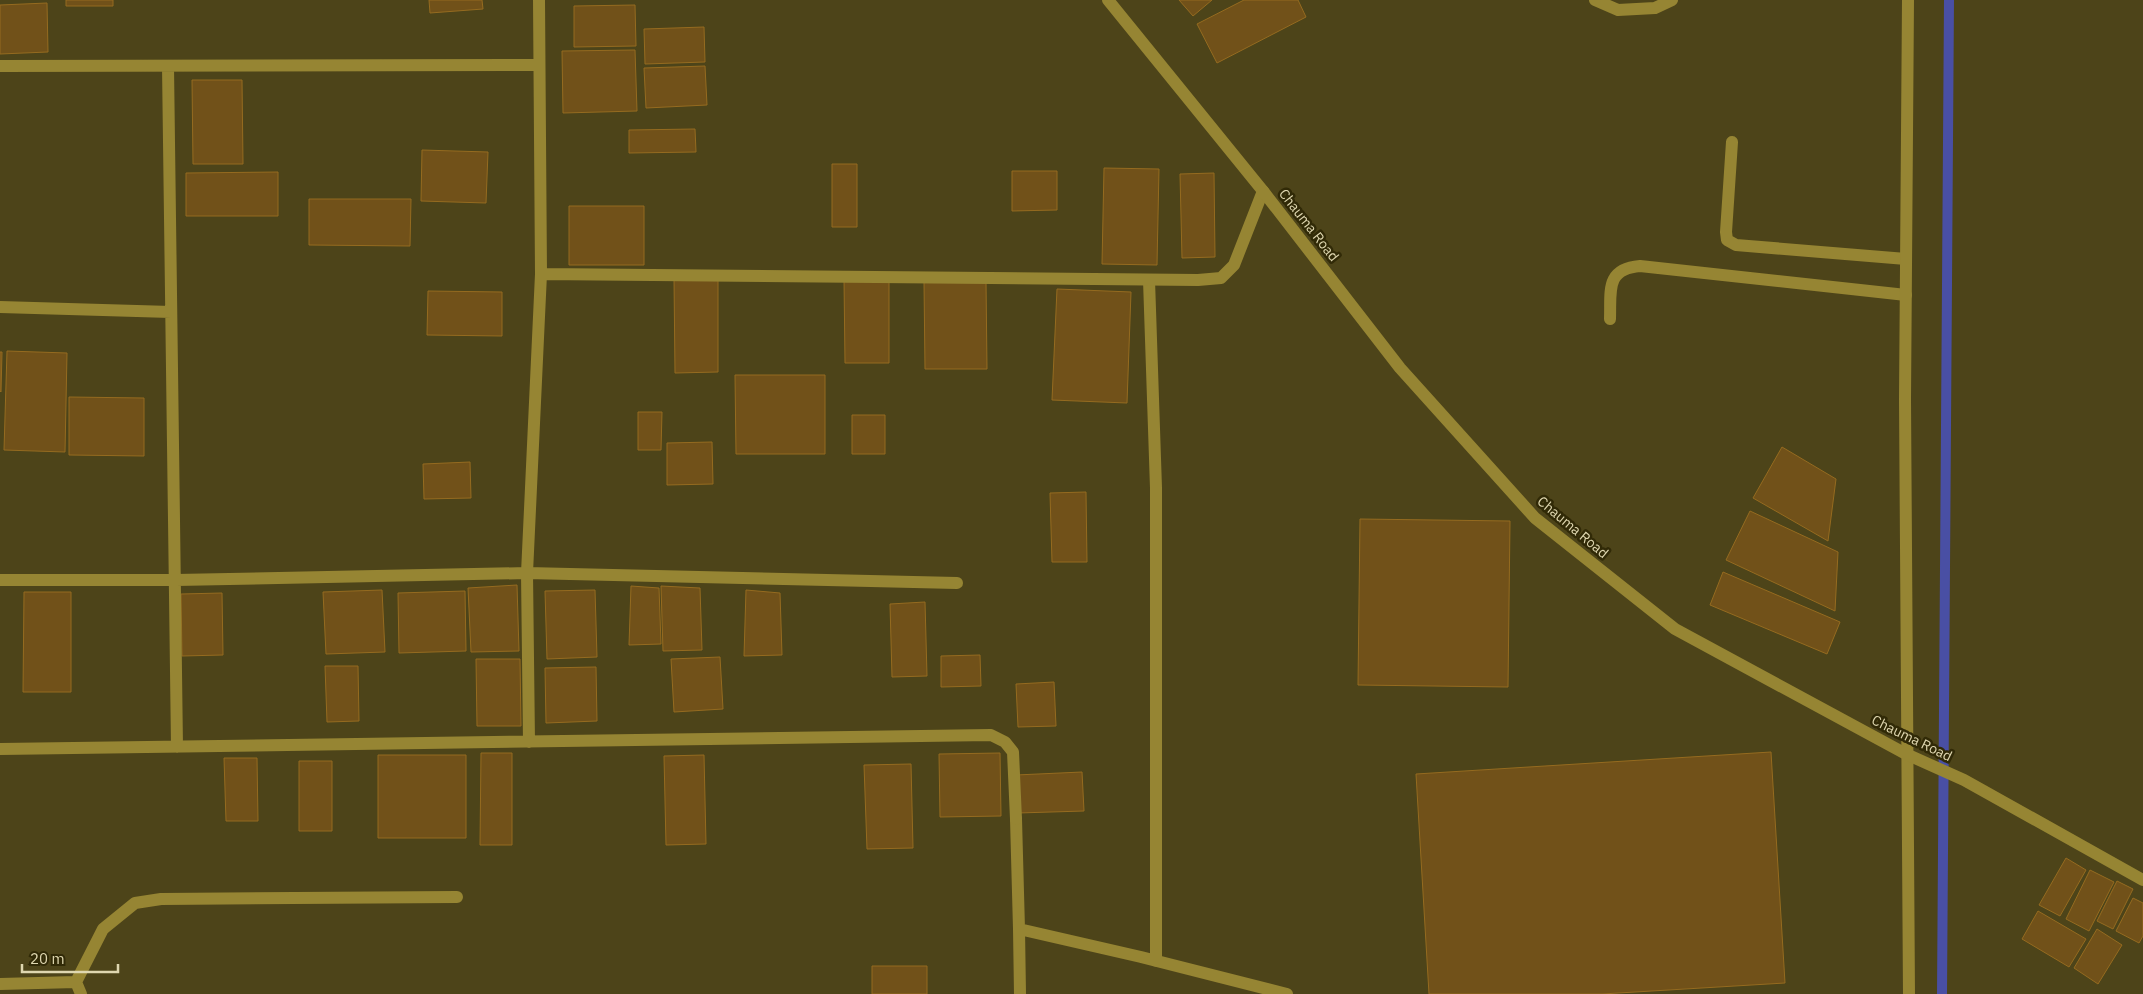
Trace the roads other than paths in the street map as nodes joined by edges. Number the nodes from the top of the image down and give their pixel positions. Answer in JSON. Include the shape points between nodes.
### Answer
{"nodes":[{"id":1,"x":539,"y":0,"type":"edge"},
{"id":2,"x":1108,"y":0,"type":"edge"},
{"id":3,"x":1595,"y":0,"type":"edge"},
{"id":4,"x":1672,"y":0,"type":"edge"},
{"id":5,"x":1908,"y":0,"type":"edge"},
{"id":6,"x":539,"y":65,"type":"junction"},
{"id":7,"x":0,"y":66,"type":"edge"},
{"id":8,"x":168,"y":66,"type":"junction"},
{"id":9,"x":1732,"y":142,"type":"dead end"},
{"id":10,"x":1263,"y":191,"type":"junction"},
{"id":11,"x":1906,"y":259,"type":"junction"},
{"id":12,"x":541,"y":274,"type":"junction"},
{"id":13,"x":1149,"y":280,"type":"junction"},
{"id":14,"x":1906,"y":295,"type":"junction"},
{"id":15,"x":0,"y":307,"type":"edge"},
{"id":16,"x":172,"y":312,"type":"junction"},
{"id":17,"x":1610,"y":319,"type":"dead end"},
{"id":18,"x":527,"y":573,"type":"junction"},
{"id":19,"x":0,"y":580,"type":"edge"},
{"id":20,"x":176,"y":580,"type":"junction"},
{"id":21,"x":957,"y":582,"type":"dead end"},
{"id":22,"x":529,"y":742,"type":"junction"},
{"id":23,"x":178,"y":747,"type":"junction"},
{"id":24,"x":0,"y":749,"type":"edge"},
{"id":25,"x":1906,"y":754,"type":"junction"},
{"id":26,"x":2143,"y":880,"type":"edge"},
{"id":27,"x":457,"y":897,"type":"dead end"},
{"id":28,"x":1018,"y":929,"type":"junction"},
{"id":29,"x":1156,"y":961,"type":"junction"},
{"id":30,"x":76,"y":982,"type":"junction"},
{"id":31,"x":0,"y":984,"type":"edge"},
{"id":32,"x":81,"y":994,"type":"edge"},
{"id":33,"x":1020,"y":994,"type":"edge"},
{"id":34,"x":1287,"y":994,"type":"edge"},
{"id":35,"x":1909,"y":994,"type":"edge"}],
"edges":[{"from":1,"to":6,"type":"street"},
{"from":2,"to":10,"type":"street","name":"Chauma Road"},
{"from":3,"to":4,"type":"street","via":[[1618,10],[1655,8]]},
{"from":5,"to":11,"type":"street"},
{"from":6,"to":8,"type":"street"},
{"from":6,"to":12,"type":"street"},
{"from":7,"to":8,"type":"street"},
{"from":8,"to":16,"type":"street"},
{"from":9,"to":11,"type":"street","via":[[1727,240],[1736,245]]},
{"from":10,"to":13,"type":"street","via":[[1234,265],[1221,278]]},
{"from":10,"to":25,"type":"street","name":"Chauma Road","via":[[1400,368],[1535,518],[1675,629]]},
{"from":11,"to":14,"type":"street"},
{"from":12,"to":13,"type":"street"},
{"from":12,"to":18,"type":"street"},
{"from":13,"to":29,"type":"street","via":[[1156,488]]},
{"from":14,"to":17,"type":"street","via":[[1626,267],[1612,281]]},
{"from":14,"to":25,"type":"street"},
{"from":15,"to":16,"type":"street"},
{"from":16,"to":20,"type":"street"},
{"from":18,"to":20,"type":"street"},
{"from":18,"to":21,"type":"street"},
{"from":18,"to":22,"type":"street"},
{"from":19,"to":20,"type":"street"},
{"from":20,"to":23,"type":"street"},
{"from":22,"to":23,"type":"street"},
{"from":22,"to":28,"type":"street","via":[[991,735],[1005,742],[1013,752]]},
{"from":23,"to":24,"type":"street"},
{"from":25,"to":26,"type":"street","name":"Chauma Road","via":[[1964,780]]},
{"from":25,"to":35,"type":"street"},
{"from":27,"to":30,"type":"street","via":[[161,898],[135,903],[103,929]]},
{"from":28,"to":29,"type":"street"},
{"from":28,"to":33,"type":"street"},
{"from":29,"to":34,"type":"street"},
{"from":30,"to":31,"type":"street"},
{"from":30,"to":32,"type":"street"}]}
